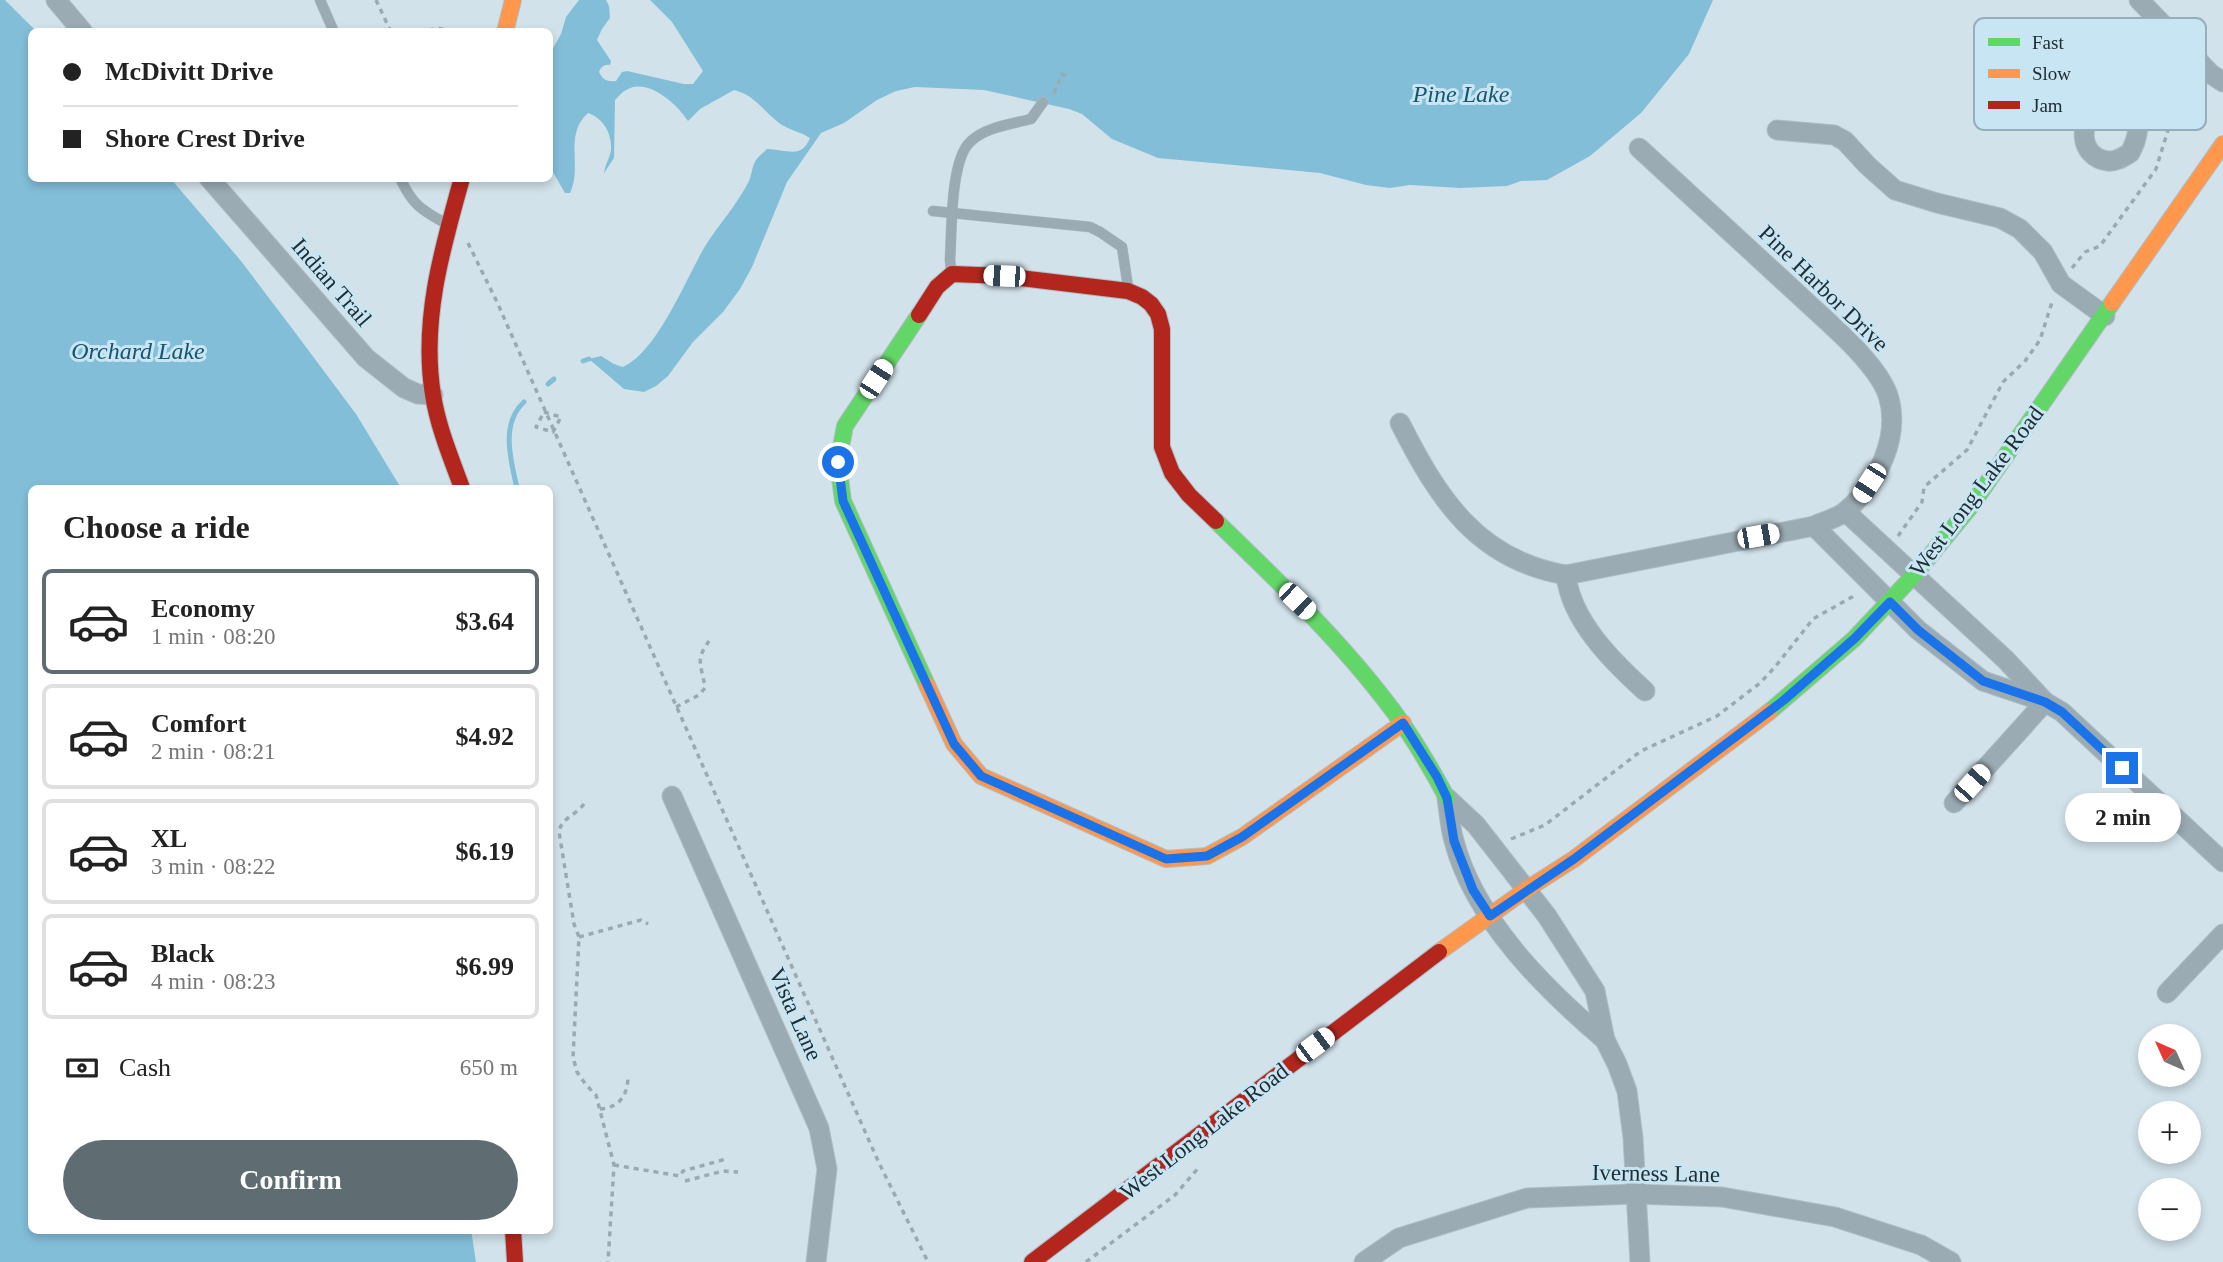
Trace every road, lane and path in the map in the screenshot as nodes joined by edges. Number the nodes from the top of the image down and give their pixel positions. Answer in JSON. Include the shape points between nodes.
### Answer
{"nodes":[{"id":1,"x":56,"y":0,"type":"edge"},
{"id":2,"x":320,"y":0,"type":"edge"},
{"id":3,"x":376,"y":0,"type":"edge"},
{"id":4,"x":513,"y":0,"type":"edge"},
{"id":5,"x":2139,"y":0,"type":"edge"},
{"id":6,"x":2157,"y":18,"type":"edge"},
{"id":7,"x":80,"y":28,"type":"edge"},
{"id":8,"x":332,"y":28,"type":"edge"},
{"id":9,"x":389,"y":28,"type":"edge"},
{"id":10,"x":506,"y":28,"type":"edge"},
{"id":11,"x":1070,"y":78,"type":"dead end"},
{"id":12,"x":1047,"y":100,"type":"joint"},
{"id":13,"x":1777,"y":130,"type":"dead end"},
{"id":14,"x":2168,"y":130,"type":"edge"},
{"id":15,"x":2223,"y":144,"type":"edge"},
{"id":16,"x":1639,"y":148,"type":"dead end"},
{"id":17,"x":212,"y":182,"type":"edge"},
{"id":18,"x":402,"y":182,"type":"edge"},
{"id":19,"x":461,"y":182,"type":"edge"},
{"id":20,"x":933,"y":211,"type":"dead end"},
{"id":21,"x":953,"y":213,"type":"junction"},
{"id":22,"x":449,"y":225,"type":"junction"},
{"id":23,"x":467,"y":240,"type":"dead end"},
{"id":24,"x":952,"y":274,"type":"junction"},
{"id":25,"x":2061,"y":284,"type":"junction"},
{"id":26,"x":1128,"y":291,"type":"junction"},
{"id":27,"x":2105,"y":316,"type":"junction"},
{"id":28,"x":433,"y":395,"type":"junction"},
{"id":29,"x":544,"y":412,"type":"junction"},
{"id":30,"x":1401,"y":423,"type":"dead end"},
{"id":31,"x":553,"y":432,"type":"junction"},
{"id":32,"x":461,"y":485,"type":"edge"},
{"id":33,"x":1846,"y":512,"type":"junction"},
{"id":34,"x":1814,"y":526,"type":"junction"},
{"id":35,"x":1888,"y":551,"type":"junction"},
{"id":36,"x":1915,"y":574,"type":"junction"},
{"id":37,"x":1566,"y":575,"type":"junction"},
{"id":38,"x":1866,"y":580,"type":"junction"},
{"id":39,"x":1890,"y":602,"type":"junction"},
{"id":40,"x":712,"y":637,"type":"dead end"},
{"id":41,"x":1645,"y":691,"type":"dead end"},
{"id":42,"x":2045,"y":702,"type":"junction"},
{"id":43,"x":676,"y":707,"type":"junction"},
{"id":44,"x":1403,"y":723,"type":"junction"},
{"id":45,"x":672,"y":796,"type":"dead end"},
{"id":46,"x":1447,"y":798,"type":"junction"},
{"id":47,"x":1954,"y":803,"type":"dead end"},
{"id":48,"x":584,"y":804,"type":"dead end"},
{"id":49,"x":1496,"y":850,"type":"junction"},
{"id":50,"x":2223,"y":862,"type":"edge"},
{"id":51,"x":1527,"y":889,"type":"junction"},
{"id":52,"x":1490,"y":916,"type":"junction"},
{"id":53,"x":648,"y":925,"type":"dead end"},
{"id":54,"x":2223,"y":934,"type":"edge"},
{"id":55,"x":579,"y":937,"type":"junction"},
{"id":56,"x":2168,"y":993,"type":"dead end"},
{"id":57,"x":1605,"y":1040,"type":"junction"},
{"id":58,"x":628,"y":1075,"type":"dead end"},
{"id":59,"x":600,"y":1109,"type":"junction"},
{"id":60,"x":726,"y":1159,"type":"dead end"},
{"id":61,"x":1201,"y":1164,"type":"dead end"},
{"id":62,"x":614,"y":1165,"type":"junction"},
{"id":63,"x":738,"y":1172,"type":"dead end"},
{"id":64,"x":685,"y":1181,"type":"dead end"},
{"id":65,"x":1635,"y":1194,"type":"junction"},
{"id":66,"x":513,"y":1234,"type":"edge"},
{"id":67,"x":608,"y":1261,"type":"edge"},
{"id":68,"x":515,"y":1262,"type":"edge"},
{"id":69,"x":816,"y":1262,"type":"edge"},
{"id":70,"x":928,"y":1262,"type":"edge"},
{"id":71,"x":1032,"y":1262,"type":"edge"},
{"id":72,"x":1086,"y":1262,"type":"edge"},
{"id":73,"x":1364,"y":1262,"type":"edge"},
{"id":74,"x":1640,"y":1262,"type":"edge"},
{"id":75,"x":1951,"y":1262,"type":"edge"}],
"edges":[{"from":1,"to":7,"type":"street"},
{"from":2,"to":8,"type":"lane"},
{"from":3,"to":9,"type":"path"},
{"from":4,"to":10,"type":"main road"},
{"from":5,"to":6,"type":"street"},
{"from":11,"to":12,"type":"path","via":[[1062,74]]},
{"from":12,"to":21,"type":"lane","via":[[1031,120],[987,131],[962,151]]},
{"from":13,"to":25,"type":"street","via":[[1833,135],[1895,190],[2000,218],[2020,229],[2043,252]]},
{"from":14,"to":25,"type":"path","via":[[2156,169],[2100,246],[2085,253]]},
{"from":15,"to":27,"type":"main road","name":"West Long Lake Road"},
{"from":16,"to":33,"type":"street","name":"Pine Harbor Drive","via":[[1877,373],[1892,416],[1889,445],[1878,470]]},
{"from":17,"to":28,"type":"street","name":"Indian Trail","via":[[366,358],[404,388]]},
{"from":18,"to":22,"type":"lane","via":[[418,207]]},
{"from":19,"to":22,"type":"main road"},
{"from":20,"to":21,"type":"lane"},
{"from":21,"to":24,"type":"lane"},
{"from":21,"to":26,"type":"lane","via":[[1090,227],[1122,247]]},
{"from":22,"to":28,"type":"main road","via":[[430,314]]},
{"from":23,"to":29,"type":"path"},
{"from":24,"to":26,"type":"main road"},
{"from":24,"to":44,"type":"main road","via":[[937,287],[845,426],[838,462],[843,501],[954,744],[981,776],[1166,859],[1207,856],[1242,837]]},
{"from":25,"to":27,"type":"street"},
{"from":25,"to":35,"type":"path","via":[[2040,340],[2003,382],[1967,450],[1924,487],[1922,502]]},
{"from":26,"to":44,"type":"main road","via":[[1145,297],[1158,313],[1162,329],[1162,447],[1172,474],[1333,636]]},
{"from":27,"to":36,"type":"main road","name":"West Long Lake Road","via":[[1971,506]]},
{"from":28,"to":32,"type":"main road"},
{"from":29,"to":31,"type":"path"},
{"from":29,"to":31,"type":"path","via":[[561,417]]},
{"from":29,"to":31,"type":"path","via":[[536,427]]},
{"from":30,"to":37,"type":"street","name":"Pine Harbor Drive","via":[[1450,508],[1492,548],[1540,571]]},
{"from":31,"to":43,"type":"path"},
{"from":33,"to":34,"type":"street","name":"Pine Harbor Drive"},
{"from":33,"to":35,"type":"street"},
{"from":34,"to":37,"type":"street","name":"Pine Harbor Drive"},
{"from":34,"to":38,"type":"street"},
{"from":35,"to":36,"type":"street"},
{"from":36,"to":39,"type":"main road","name":"West Long Lake Road"},
{"from":36,"to":42,"type":"street"},
{"from":37,"to":41,"type":"street","via":[[1568,591],[1590,632]]},
{"from":38,"to":39,"type":"street"},
{"from":38,"to":49,"type":"path","via":[[1852,597],[1813,619],[1760,683],[1717,716],[1641,751],[1545,825],[1509,839]]},
{"from":39,"to":42,"type":"street","via":[[1983,681]]},
{"from":39,"to":51,"type":"main road","name":"West Long Lake Road","via":[[1784,700],[1574,859]]},
{"from":40,"to":43,"type":"path","via":[[699,659],[705,688]]},
{"from":42,"to":47,"type":"street"},
{"from":42,"to":50,"type":"street","via":[[2062,712]]},
{"from":43,"to":70,"type":"path","via":[[879,1163]]},
{"from":44,"to":46,"type":"main road"},
{"from":45,"to":69,"type":"street","name":"Vista Lane","via":[[819,1128],[827,1169]]},
{"from":46,"to":49,"type":"street"},
{"from":46,"to":52,"type":"street","via":[[1454,841],[1473,890]]},
{"from":48,"to":55,"type":"path","via":[[559,828]]},
{"from":49,"to":51,"type":"street"},
{"from":51,"to":52,"type":"main road","name":"West Long Lake Road"},
{"from":51,"to":57,"type":"street","via":[[1595,991]]},
{"from":52,"to":57,"type":"street","via":[[1559,999]]},
{"from":52,"to":71,"type":"main road","name":"West Long Lake Road"},
{"from":53,"to":55,"type":"path","via":[[641,920]]},
{"from":54,"to":56,"type":"street"},
{"from":55,"to":59,"type":"path","via":[[573,1057]]},
{"from":57,"to":65,"type":"street","via":[[1627,1091]]},
{"from":58,"to":59,"type":"path","via":[[624,1097]]},
{"from":59,"to":62,"type":"path"},
{"from":60,"to":62,"type":"path","via":[[683,1171],[680,1176]]},
{"from":61,"to":72,"type":"path","via":[[1175,1195]]},
{"from":62,"to":67,"type":"path"},
{"from":63,"to":64,"type":"path"},
{"from":65,"to":73,"type":"street","name":"Iverness Lane","via":[[1527,1198],[1399,1238]]},
{"from":65,"to":74,"type":"street"},
{"from":65,"to":75,"type":"street","name":"Iverness Lane","via":[[1722,1197],[1835,1217],[1921,1245]]},
{"from":66,"to":68,"type":"main road"}]}
